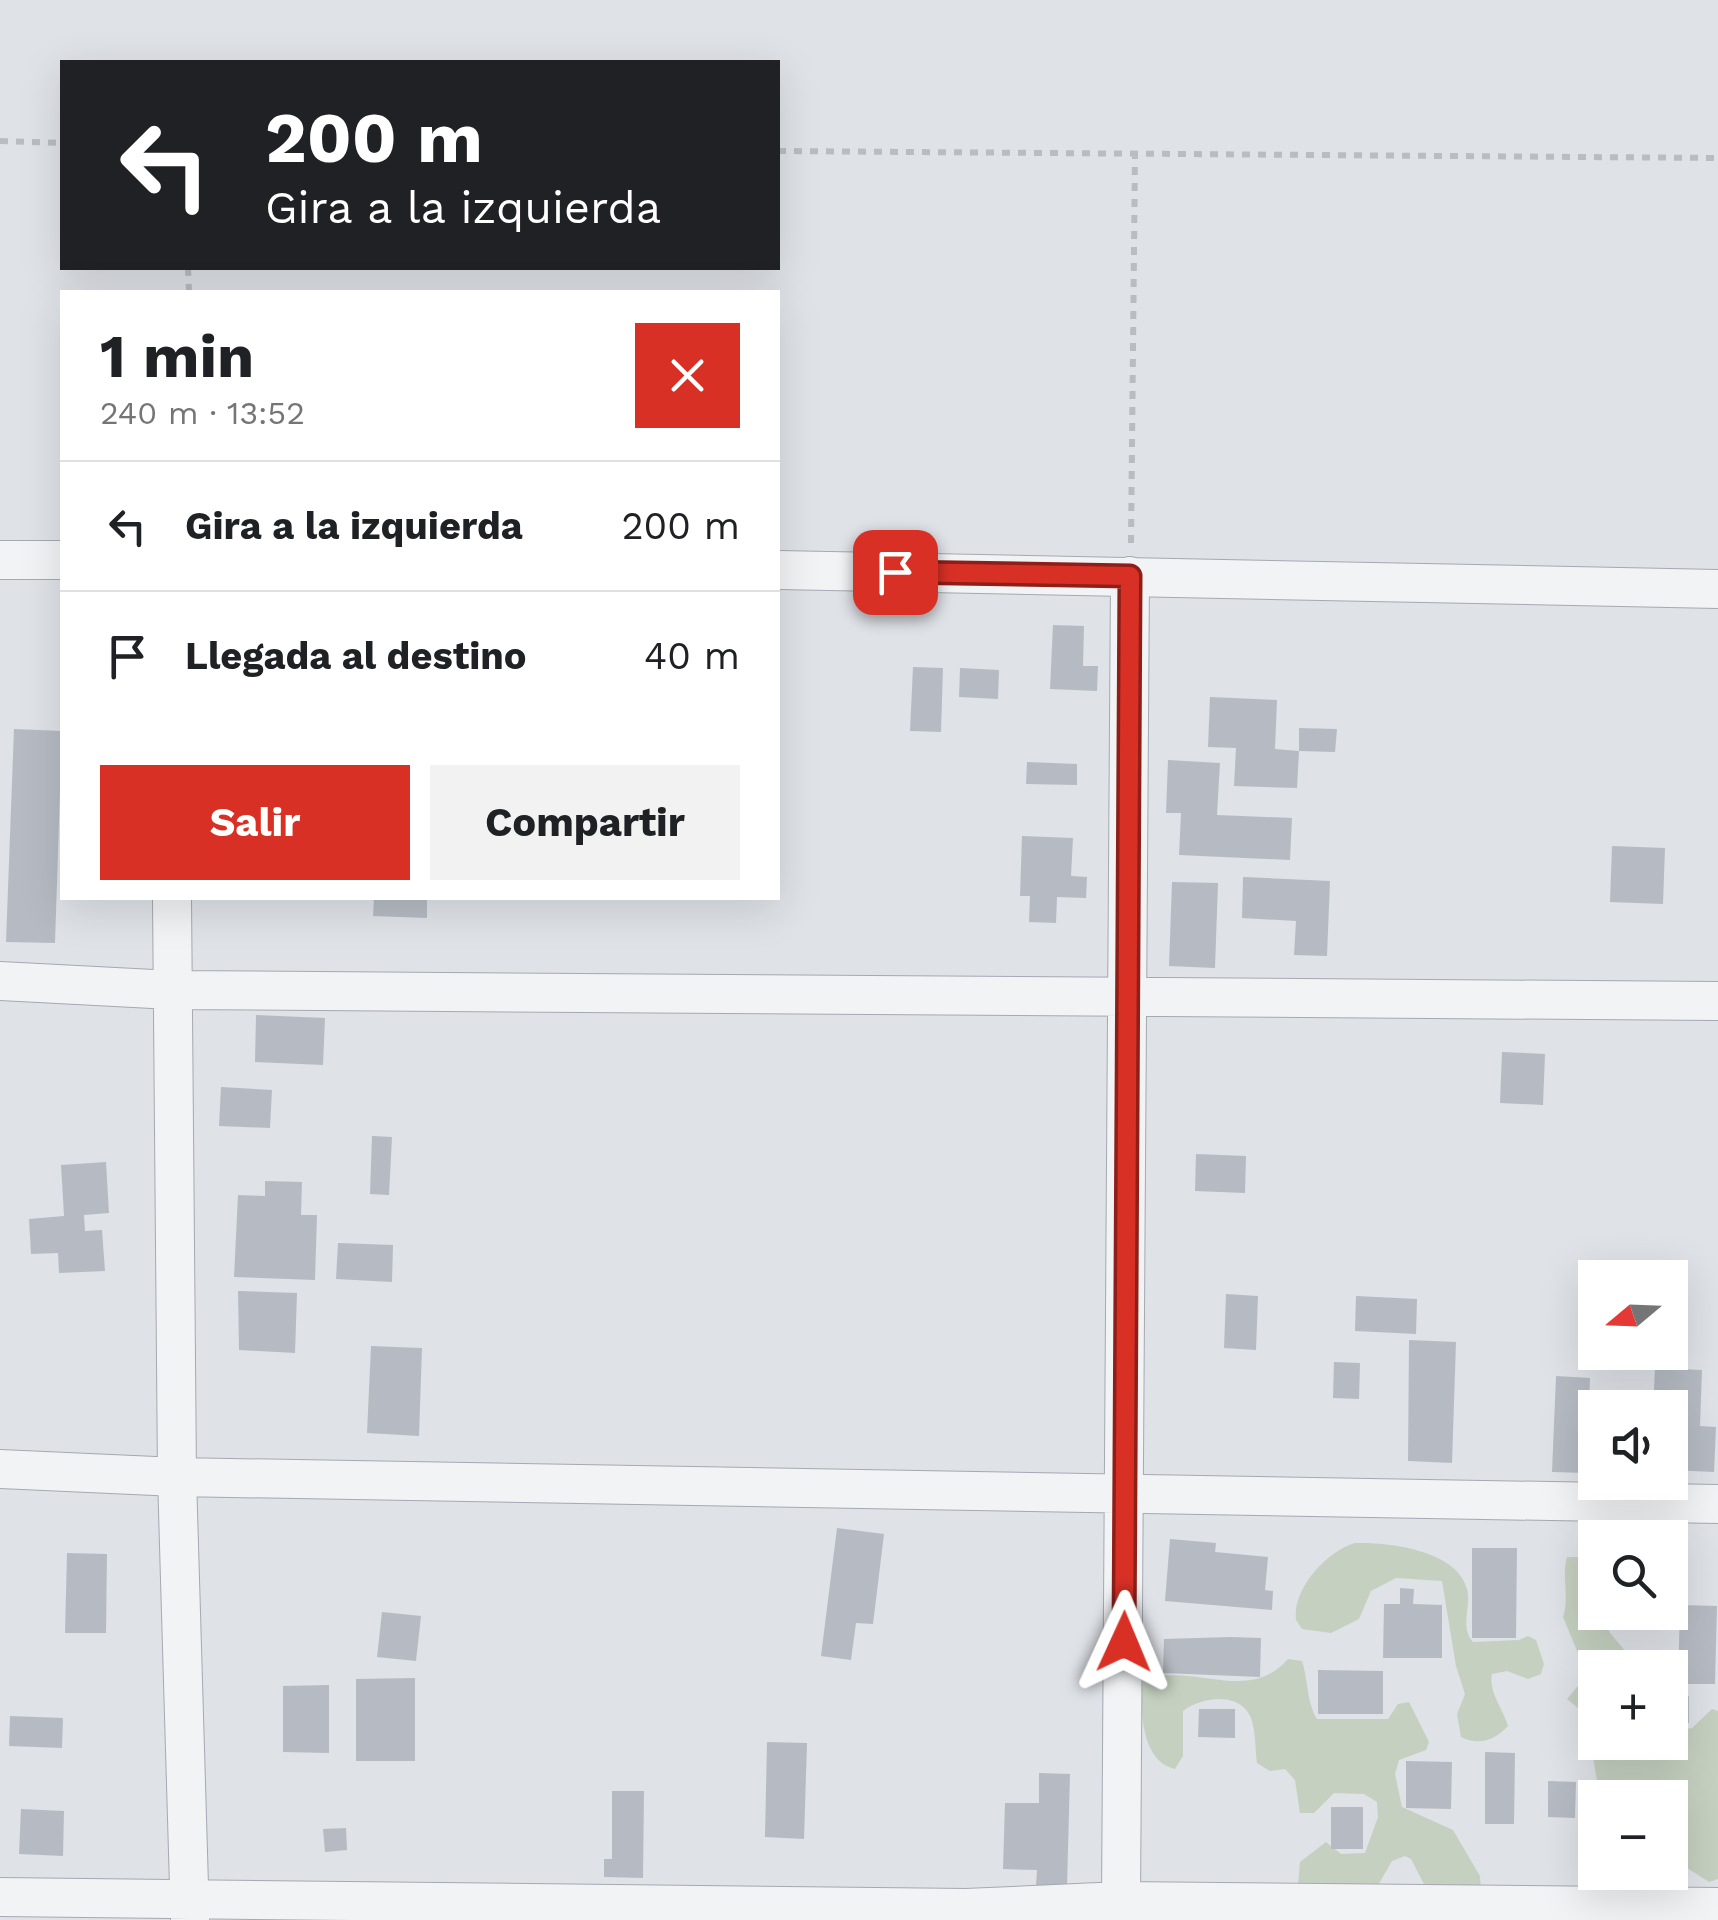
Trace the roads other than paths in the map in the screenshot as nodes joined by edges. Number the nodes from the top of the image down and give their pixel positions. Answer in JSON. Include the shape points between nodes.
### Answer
{"nodes":[{"id":1,"x":0,"y":560,"type":"edge"},
{"id":2,"x":60,"y":560,"type":"edge"},
{"id":3,"x":780,"y":570,"type":"edge"},
{"id":4,"x":1130,"y":576,"type":"junction"},
{"id":5,"x":1718,"y":588,"type":"edge"},
{"id":6,"x":172,"y":900,"type":"edge"},
{"id":7,"x":0,"y":981,"type":"edge"},
{"id":8,"x":172,"y":990,"type":"junction"},
{"id":9,"x":1129,"y":996,"type":"junction"},
{"id":10,"x":1718,"y":1001,"type":"edge"},
{"id":11,"x":0,"y":1469,"type":"edge"},
{"id":12,"x":176,"y":1478,"type":"junction"},
{"id":13,"x":1126,"y":1493,"type":"junction"},
{"id":14,"x":1718,"y":1504,"type":"edge"},
{"id":15,"x":0,"y":1897,"type":"edge"},
{"id":16,"x":1121,"y":1901,"type":"junction"},
{"id":17,"x":1718,"y":1907,"type":"edge"},
{"id":18,"x":190,"y":1909,"type":"edge"},
{"id":19,"x":966,"y":1914,"type":"edge"}],
"edges":[{"from":1,"to":2,"type":"street"},
{"from":3,"to":4,"type":"street"},
{"from":4,"to":5,"type":"street"},
{"from":4,"to":9,"type":"street"},
{"from":6,"to":8,"type":"street"},
{"from":7,"to":8,"type":"street"},
{"from":8,"to":9,"type":"street"},
{"from":8,"to":12,"type":"street"},
{"from":9,"to":10,"type":"street"},
{"from":9,"to":13,"type":"street"},
{"from":11,"to":12,"type":"street"},
{"from":12,"to":13,"type":"street"},
{"from":12,"to":18,"type":"street"},
{"from":13,"to":14,"type":"street"},
{"from":13,"to":16,"type":"street"},
{"from":15,"to":18,"type":"street"},
{"from":16,"to":17,"type":"street"},
{"from":16,"to":19,"type":"street"},
{"from":18,"to":19,"type":"street"}]}
